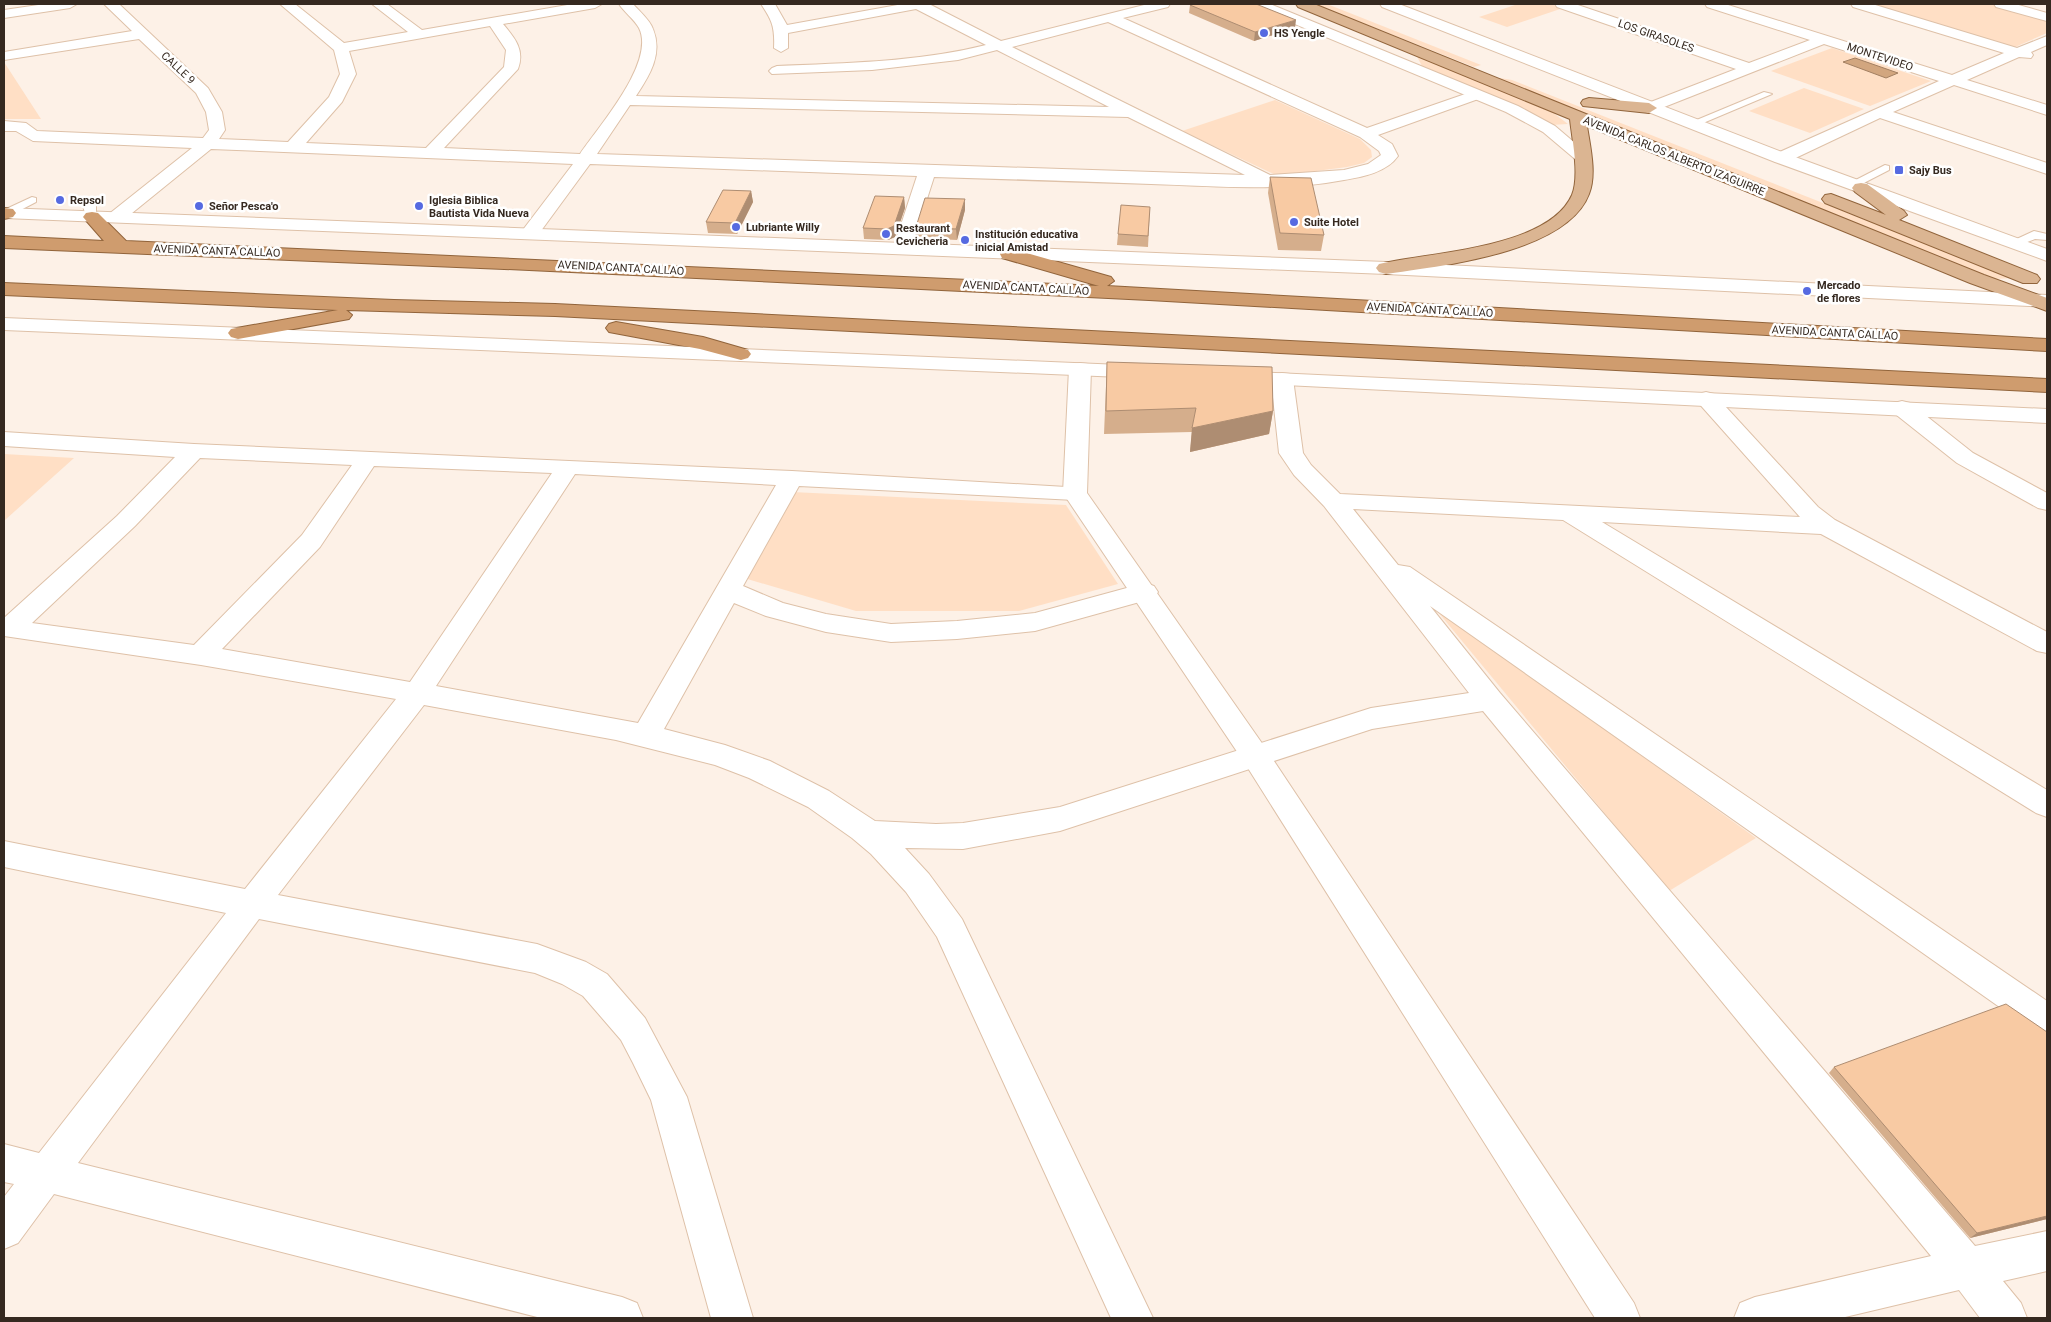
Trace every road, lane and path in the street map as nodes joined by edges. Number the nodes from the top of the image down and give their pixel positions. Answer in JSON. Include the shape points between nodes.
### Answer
{"nodes":[{"id":1,"x":70,"y":4,"type":"edge"},
{"id":2,"x":111,"y":4,"type":"edge"},
{"id":3,"x":287,"y":4,"type":"edge"},
{"id":4,"x":378,"y":4,"type":"edge"},
{"id":5,"x":595,"y":4,"type":"edge"},
{"id":6,"x":626,"y":4,"type":"edge"},
{"id":7,"x":768,"y":4,"type":"edge"},
{"id":8,"x":920,"y":4,"type":"edge"},
{"id":9,"x":1163,"y":4,"type":"edge"},
{"id":10,"x":1259,"y":4,"type":"edge"},
{"id":11,"x":1303,"y":4,"type":"edge"},
{"id":12,"x":1336,"y":4,"type":"edge"},
{"id":13,"x":1386,"y":4,"type":"edge"},
{"id":14,"x":1562,"y":4,"type":"edge"},
{"id":15,"x":1712,"y":4,"type":"edge"},
{"id":16,"x":1858,"y":4,"type":"edge"},
{"id":17,"x":2000,"y":4,"type":"edge"},
{"id":18,"x":557,"y":7,"type":"edge"},
{"id":19,"x":4,"y":14,"type":"edge"},
{"id":20,"x":2047,"y":17,"type":"edge"},
{"id":21,"x":1111,"y":18,"type":"junction"},
{"id":22,"x":493,"y":22,"type":"junction"},
{"id":23,"x":782,"y":30,"type":"junction"},
{"id":24,"x":141,"y":34,"type":"junction"},
{"id":25,"x":419,"y":34,"type":"junction"},
{"id":26,"x":1388,"y":38,"type":"junction"},
{"id":27,"x":1824,"y":39,"type":"junction"},
{"id":28,"x":2047,"y":40,"type":"edge"},
{"id":29,"x":1000,"y":46,"type":"junction"},
{"id":30,"x":341,"y":48,"type":"junction"},
{"id":31,"x":2019,"y":52,"type":"junction"},
{"id":32,"x":4,"y":56,"type":"edge"},
{"id":33,"x":2038,"y":58,"type":"dead end"},
{"id":34,"x":1401,"y":64,"type":"junction"},
{"id":35,"x":1751,"y":69,"type":"junction"},
{"id":36,"x":777,"y":70,"type":"junction"},
{"id":37,"x":1508,"y":74,"type":"junction"},
{"id":38,"x":1490,"y":80,"type":"junction"},
{"id":39,"x":1954,"y":81,"type":"junction"},
{"id":40,"x":1767,"y":94,"type":"dead end"},
{"id":41,"x":1476,"y":95,"type":"junction"},
{"id":42,"x":626,"y":100,"type":"junction"},
{"id":43,"x":761,"y":102,"type":"junction"},
{"id":44,"x":1588,"y":103,"type":"junction"},
{"id":45,"x":1649,"y":108,"type":"junction"},
{"id":46,"x":2047,"y":110,"type":"edge"},
{"id":47,"x":1131,"y":112,"type":"junction"},
{"id":48,"x":1879,"y":112,"type":"junction"},
{"id":49,"x":1578,"y":117,"type":"junction"},
{"id":50,"x":1692,"y":124,"type":"junction"},
{"id":51,"x":1644,"y":125,"type":"dead end"},
{"id":52,"x":4,"y":126,"type":"edge"},
{"id":53,"x":1366,"y":134,"type":"junction"},
{"id":54,"x":207,"y":144,"type":"junction"},
{"id":55,"x":293,"y":147,"type":"junction"},
{"id":56,"x":430,"y":153,"type":"junction"},
{"id":57,"x":1581,"y":155,"type":"junction"},
{"id":58,"x":1781,"y":158,"type":"junction"},
{"id":59,"x":585,"y":159,"type":"junction"},
{"id":60,"x":1884,"y":168,"type":"dead end"},
{"id":61,"x":2047,"y":169,"type":"edge"},
{"id":62,"x":927,"y":171,"type":"junction"},
{"id":63,"x":1270,"y":182,"type":"junction"},
{"id":64,"x":1856,"y":186,"type":"junction"},
{"id":65,"x":1818,"y":194,"type":"dead end"},
{"id":66,"x":32,"y":200,"type":"dead end"},
{"id":67,"x":90,"y":210,"type":"junction"},
{"id":68,"x":5,"y":214,"type":"edge"},
{"id":69,"x":115,"y":218,"type":"junction"},
{"id":70,"x":528,"y":236,"type":"junction"},
{"id":71,"x":1927,"y":237,"type":"junction"},
{"id":72,"x":2047,"y":237,"type":"edge"},
{"id":73,"x":4,"y":242,"type":"edge"},
{"id":74,"x":2014,"y":243,"type":"junction"},
{"id":75,"x":120,"y":247,"type":"junction"},
{"id":76,"x":902,"y":249,"type":"junction"},
{"id":77,"x":1009,"y":254,"type":"junction"},
{"id":78,"x":2047,"y":255,"type":"edge"},
{"id":79,"x":1386,"y":268,"type":"junction"},
{"id":80,"x":2047,"y":286,"type":"edge"},
{"id":81,"x":4,"y":289,"type":"edge"},
{"id":82,"x":1149,"y":294,"type":"junction"},
{"id":83,"x":2042,"y":301,"type":"edge"},
{"id":84,"x":394,"y":306,"type":"junction"},
{"id":85,"x":555,"y":310,"type":"junction"},
{"id":86,"x":4,"y":324,"type":"edge"},
{"id":87,"x":238,"y":333,"type":"junction"},
{"id":88,"x":2047,"y":345,"type":"edge"},
{"id":89,"x":741,"y":354,"type":"junction"},
{"id":90,"x":1080,"y":368,"type":"junction"},
{"id":91,"x":1167,"y":373,"type":"edge"},
{"id":92,"x":1215,"y":376,"type":"edge"},
{"id":93,"x":1282,"y":379,"type":"junction"},
{"id":94,"x":2047,"y":386,"type":"edge"},
{"id":95,"x":1706,"y":399,"type":"junction"},
{"id":96,"x":1902,"y":408,"type":"junction"},
{"id":97,"x":2047,"y":416,"type":"edge"},
{"id":98,"x":4,"y":440,"type":"edge"},
{"id":99,"x":194,"y":451,"type":"junction"},
{"id":100,"x":368,"y":458,"type":"junction"},
{"id":101,"x":568,"y":467,"type":"junction"},
{"id":102,"x":792,"y":478,"type":"junction"},
{"id":103,"x":1076,"y":493,"type":"junction"},
{"id":104,"x":1334,"y":501,"type":"junction"},
{"id":105,"x":2046,"y":502,"type":"edge"},
{"id":106,"x":1569,"y":513,"type":"junction"},
{"id":107,"x":1826,"y":526,"type":"junction"},
{"id":108,"x":1379,"y":558,"type":"junction"},
{"id":109,"x":728,"y":590,"type":"junction"},
{"id":110,"x":1145,"y":592,"type":"junction"},
{"id":111,"x":7,"y":628,"type":"edge"},
{"id":112,"x":2047,"y":644,"type":"edge"},
{"id":113,"x":200,"y":656,"type":"junction"},
{"id":114,"x":417,"y":693,"type":"junction"},
{"id":115,"x":1490,"y":700,"type":"junction"},
{"id":116,"x":646,"y":736,"type":"junction"},
{"id":117,"x":1256,"y":757,"type":"junction"},
{"id":118,"x":2047,"y":805,"type":"edge"},
{"id":119,"x":870,"y":833,"type":"junction"},
{"id":120,"x":4,"y":854,"type":"edge"},
{"id":121,"x":252,"y":904,"type":"junction"},
{"id":122,"x":2047,"y":1021,"type":"edge"},
{"id":123,"x":4,"y":1163,"type":"edge"},
{"id":124,"x":45,"y":1174,"type":"junction"},
{"id":125,"x":4,"y":1229,"type":"edge"},
{"id":126,"x":2047,"y":1251,"type":"edge"},
{"id":127,"x":1967,"y":1268,"type":"junction"},
{"id":128,"x":622,"y":1318,"type":"edge"},
{"id":129,"x":732,"y":1318,"type":"edge"},
{"id":130,"x":1132,"y":1318,"type":"edge"},
{"id":131,"x":1619,"y":1318,"type":"edge"},
{"id":132,"x":1756,"y":1318,"type":"edge"},
{"id":133,"x":2006,"y":1318,"type":"edge"}],
"edges":[{"from":1,"to":19,"type":"street"},
{"from":2,"to":24,"type":"street","name":"CALLE 9"},
{"from":3,"to":30,"type":"street"},
{"from":4,"to":25,"type":"street"},
{"from":5,"to":18,"type":"street"},
{"from":6,"to":42,"type":"street","via":[[646,28],[650,49],[643,74]]},
{"from":7,"to":23,"type":"street","via":[[774,9]]},
{"from":8,"to":23,"type":"street"},
{"from":8,"to":29,"type":"street"},
{"from":9,"to":21,"type":"street"},
{"from":10,"to":34,"type":"street"},
{"from":11,"to":26,"type":"main road","name":"AVENIDA CARLOS ALBERTO IZAGUIRRE"},
{"from":12,"to":37,"type":"main road","name":"AVENIDA CARLOS ALBERTO IZAGUIRRE"},
{"from":13,"to":45,"type":"street"},
{"from":14,"to":35,"type":"street","name":"LOS GIRASOLES"},
{"from":15,"to":27,"type":"street","name":"MONTEVIDEO"},
{"from":16,"to":31,"type":"street"},
{"from":17,"to":20,"type":"street"},
{"from":18,"to":22,"type":"street"},
{"from":21,"to":29,"type":"street"},
{"from":21,"to":53,"type":"street"},
{"from":22,"to":25,"type":"street"},
{"from":22,"to":56,"type":"street","via":[[514,48],[516,59],[511,69]]},
{"from":23,"to":36,"type":"street"},
{"from":24,"to":32,"type":"street"},
{"from":24,"to":54,"type":"street","name":"CALLE 9","via":[[203,91],[214,112],[218,130]]},
{"from":25,"to":30,"type":"street"},
{"from":26,"to":34,"type":"main road"},
{"from":26,"to":38,"type":"main road","name":"AVENIDA CARLOS ALBERTO IZAGUIRRE"},
{"from":27,"to":35,"type":"street"},
{"from":27,"to":39,"type":"street","name":"MONTEVIDEO"},
{"from":28,"to":31,"type":"street"},
{"from":29,"to":36,"type":"street","via":[[915,62]]},
{"from":29,"to":47,"type":"street"},
{"from":30,"to":55,"type":"street","via":[[348,74],[336,99]]},
{"from":31,"to":33,"type":"street"},
{"from":31,"to":39,"type":"street"},
{"from":34,"to":41,"type":"street"},
{"from":35,"to":45,"type":"street"},
{"from":36,"to":43,"type":"street"},
{"from":37,"to":38,"type":"main road","via":[[1495,73]]},
{"from":37,"to":44,"type":"main road","name":"AVENIDA CARLOS ALBERTO IZAGUIRRE"},
{"from":38,"to":49,"type":"main road","name":"AVENIDA CARLOS ALBERTO IZAGUIRRE"},
{"from":39,"to":46,"type":"street","name":"MONTEVIDEO"},
{"from":39,"to":48,"type":"street"},
{"from":40,"to":50,"type":"lane"},
{"from":41,"to":53,"type":"street"},
{"from":41,"to":57,"type":"street","via":[[1512,109],[1549,129]]},
{"from":42,"to":43,"type":"street"},
{"from":42,"to":59,"type":"street"},
{"from":43,"to":47,"type":"street"},
{"from":44,"to":45,"type":"main road"},
{"from":44,"to":51,"type":"main road","name":"AVENIDA CARLOS ALBERTO IZAGUIRRE"},
{"from":45,"to":50,"type":"street"},
{"from":47,"to":63,"type":"street"},
{"from":48,"to":58,"type":"street"},
{"from":48,"to":61,"type":"street"},
{"from":49,"to":57,"type":"main road"},
{"from":49,"to":83,"type":"main road","name":"AVENIDA CARLOS ALBERTO IZAGUIRRE","via":[[1977,279]]},
{"from":50,"to":58,"type":"street"},
{"from":52,"to":54,"type":"street","via":[[20,126],[33,136]]},
{"from":53,"to":63,"type":"street","via":[[1386,148],[1390,156],[1386,163],[1371,170],[1331,177]]},
{"from":54,"to":55,"type":"street"},
{"from":54,"to":69,"type":"street"},
{"from":55,"to":56,"type":"street"},
{"from":56,"to":59,"type":"street"},
{"from":57,"to":79,"type":"main road","via":[[1581,195],[1572,210],[1557,223],[1523,240],[1478,253]]},
{"from":58,"to":64,"type":"street"},
{"from":59,"to":62,"type":"street"},
{"from":59,"to":70,"type":"street"},
{"from":60,"to":64,"type":"lane"},
{"from":62,"to":63,"type":"street"},
{"from":62,"to":76,"type":"street"},
{"from":64,"to":71,"type":"main road"},
{"from":64,"to":74,"type":"street"},
{"from":65,"to":71,"type":"main road"},
{"from":66,"to":68,"type":"lane"},
{"from":67,"to":68,"type":"street"},
{"from":67,"to":69,"type":"street"},
{"from":67,"to":75,"type":"highway"},
{"from":69,"to":70,"type":"street"},
{"from":70,"to":76,"type":"street"},
{"from":71,"to":80,"type":"main road"},
{"from":72,"to":74,"type":"lane","via":[[2034,235]]},
{"from":73,"to":75,"type":"highway","name":"AVENIDA CANTA CALLAO"},
{"from":74,"to":78,"type":"street"},
{"from":75,"to":82,"type":"highway","name":"AVENIDA CANTA CALLAO"},
{"from":76,"to":77,"type":"street"},
{"from":77,"to":79,"type":"street"},
{"from":77,"to":82,"type":"highway"},
{"from":79,"to":83,"type":"street"},
{"from":81,"to":84,"type":"highway"},
{"from":82,"to":88,"type":"highway","name":"AVENIDA CANTA CALLAO"},
{"from":84,"to":85,"type":"highway"},
{"from":84,"to":87,"type":"highway"},
{"from":85,"to":89,"type":"highway","via":[[605,326],[703,343]]},
{"from":85,"to":94,"type":"highway"},
{"from":86,"to":87,"type":"street"},
{"from":87,"to":89,"type":"street"},
{"from":89,"to":90,"type":"street"},
{"from":90,"to":91,"type":"street"},
{"from":90,"to":103,"type":"street"},
{"from":92,"to":93,"type":"street"},
{"from":93,"to":95,"type":"street"},
{"from":93,"to":104,"type":"street","via":[[1291,454],[1302,470]]},
{"from":95,"to":96,"type":"street"},
{"from":95,"to":107,"type":"street","via":[[1809,512]]},
{"from":96,"to":97,"type":"street"},
{"from":96,"to":105,"type":"street","via":[[1965,458]]},
{"from":98,"to":99,"type":"street"},
{"from":99,"to":100,"type":"street"},
{"from":99,"to":111,"type":"street","via":[[126,521]]},
{"from":100,"to":101,"type":"street"},
{"from":100,"to":113,"type":"street","via":[[311,541]]},
{"from":101,"to":102,"type":"street"},
{"from":101,"to":114,"type":"street"},
{"from":102,"to":103,"type":"street"},
{"from":102,"to":109,"type":"street"},
{"from":103,"to":110,"type":"street"},
{"from":104,"to":106,"type":"street"},
{"from":104,"to":108,"type":"street"},
{"from":106,"to":107,"type":"street"},
{"from":106,"to":118,"type":"street"},
{"from":107,"to":112,"type":"street"},
{"from":108,"to":115,"type":"street"},
{"from":108,"to":122,"type":"street"},
{"from":109,"to":110,"type":"street","via":[[775,610],[826,623],[891,633],[1035,622]]},
{"from":109,"to":116,"type":"street"},
{"from":110,"to":117,"type":"street"},
{"from":111,"to":113,"type":"street"},
{"from":113,"to":114,"type":"street"},
{"from":114,"to":116,"type":"street"},
{"from":114,"to":121,"type":"street"},
{"from":115,"to":117,"type":"street","via":[[1371,719]]},
{"from":115,"to":127,"type":"street"},
{"from":116,"to":119,"type":"street","via":[[764,772],[795,786]]},
{"from":117,"to":119,"type":"street","via":[[1060,819],[936,838]]},
{"from":117,"to":131,"type":"street"},
{"from":119,"to":130,"type":"street","via":[[906,868],[950,929]]},
{"from":120,"to":121,"type":"street"},
{"from":121,"to":124,"type":"street"},
{"from":121,"to":129,"type":"street","via":[[536,959],[574,973],[595,985],[633,1029],[669,1097]]},
{"from":123,"to":124,"type":"street"},
{"from":124,"to":125,"type":"street"},
{"from":124,"to":128,"type":"street"},
{"from":126,"to":127,"type":"street"},
{"from":127,"to":132,"type":"street"},
{"from":127,"to":133,"type":"street"}]}
